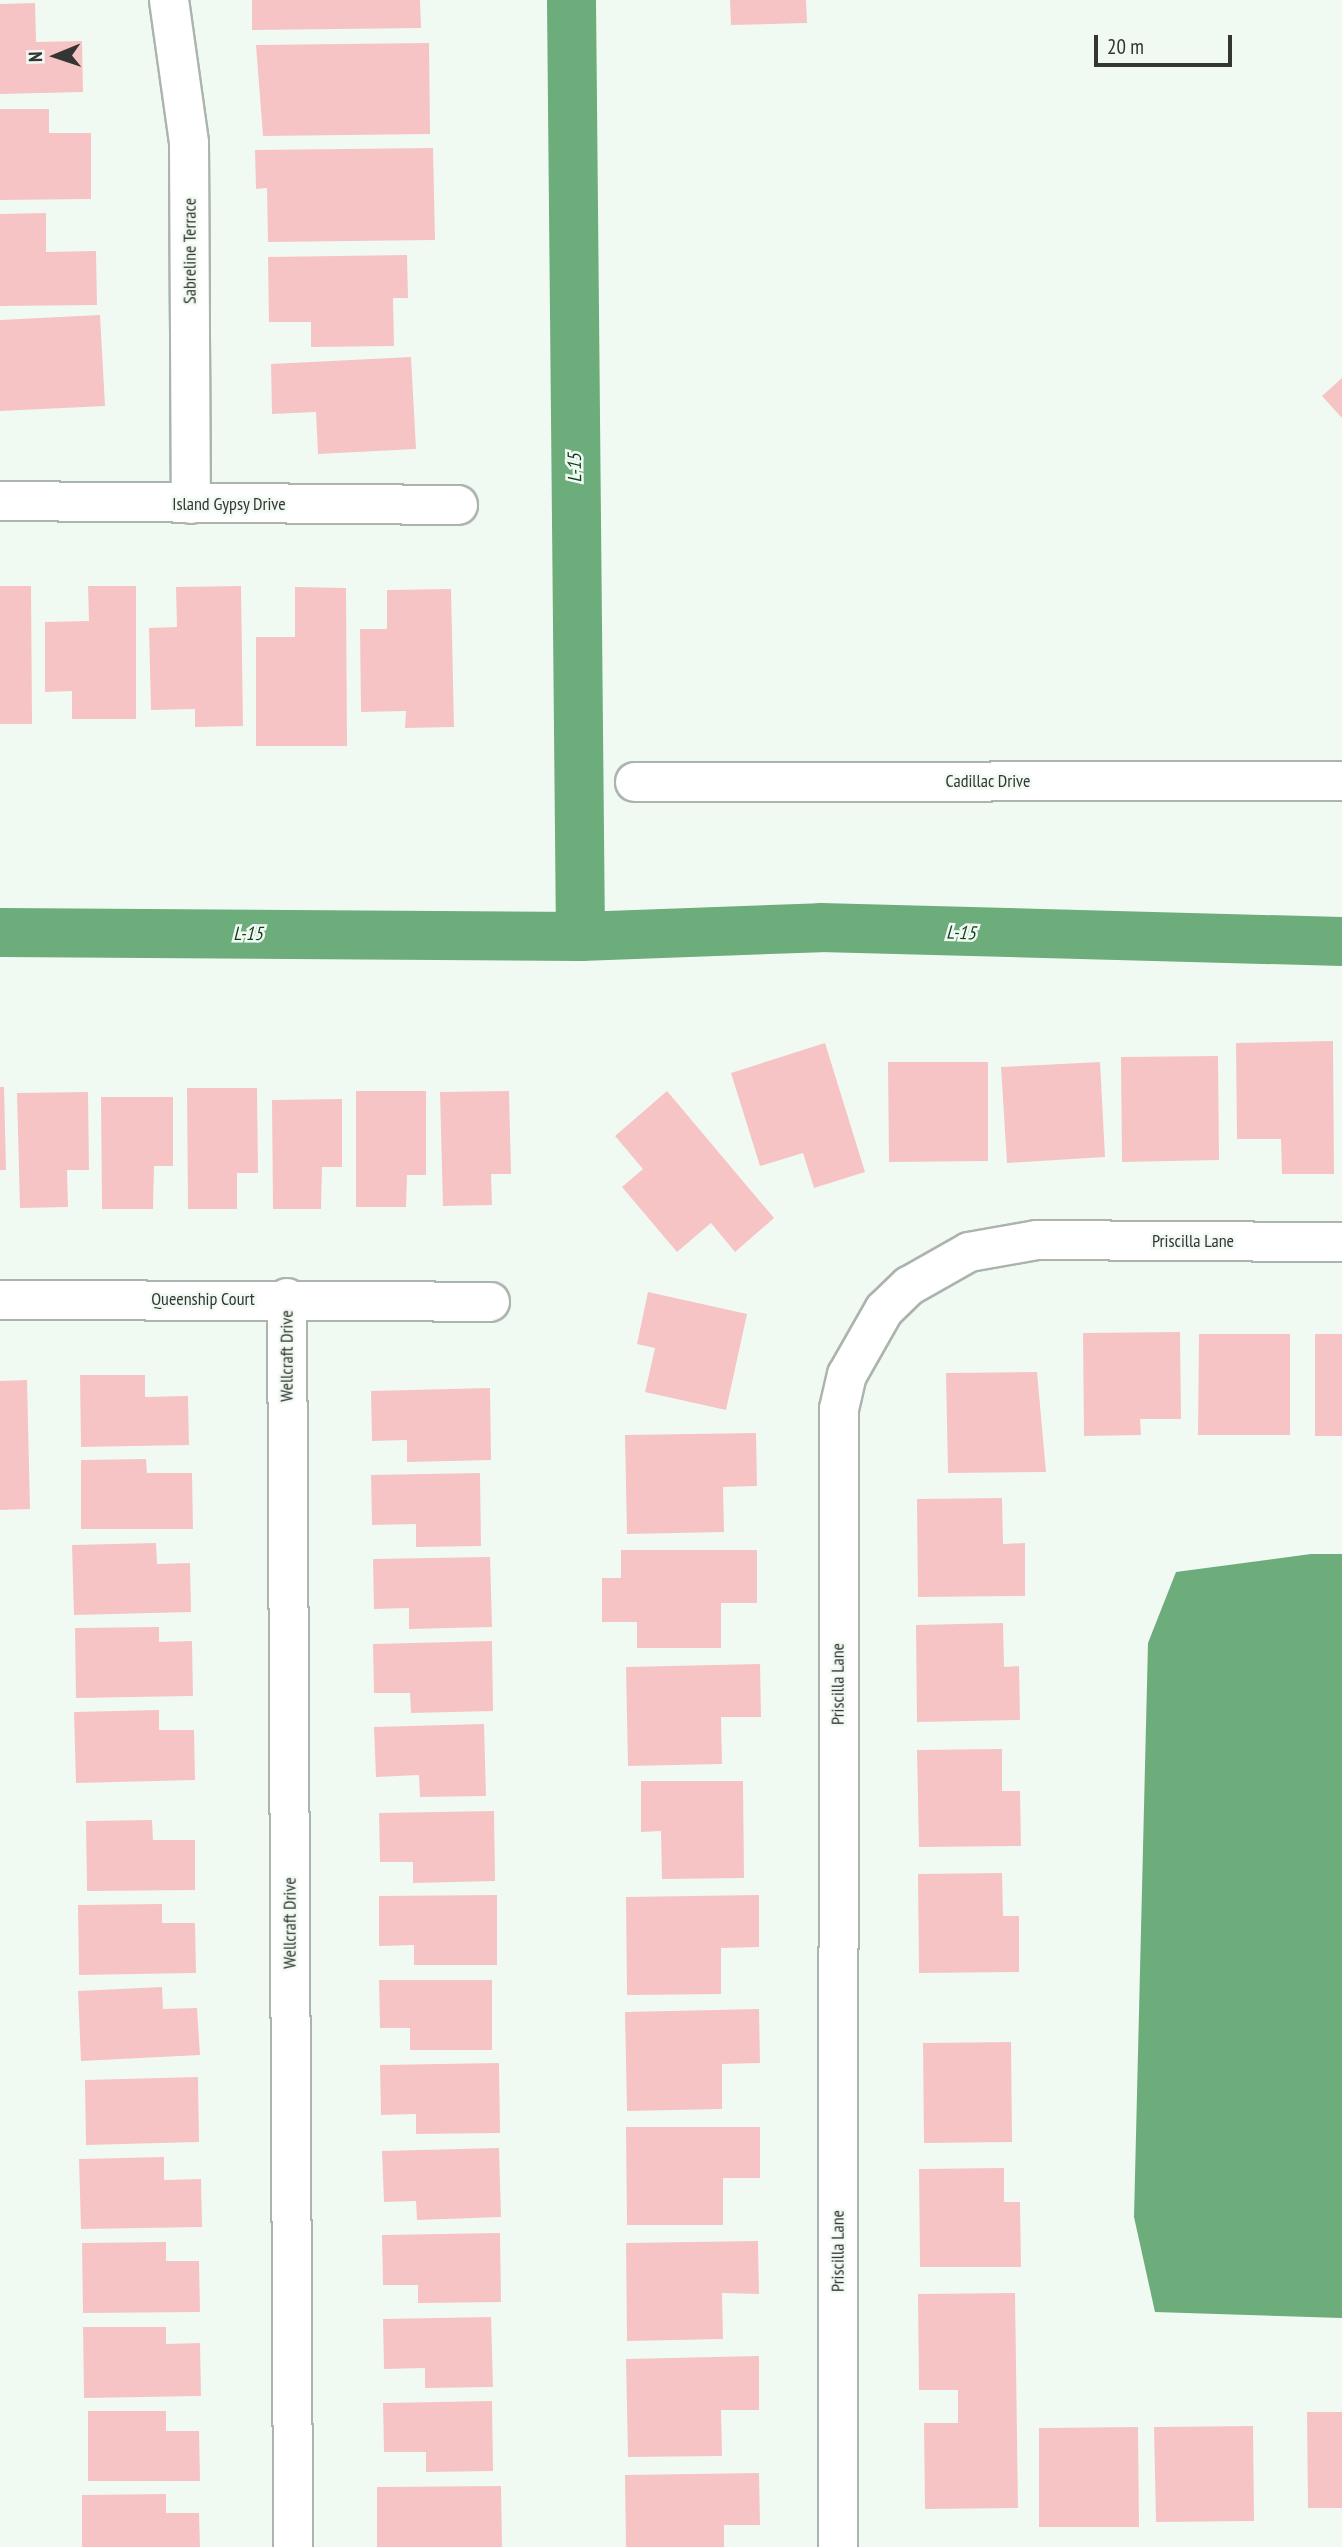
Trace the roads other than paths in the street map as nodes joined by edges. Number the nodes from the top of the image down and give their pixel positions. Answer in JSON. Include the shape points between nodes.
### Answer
{"nodes":[{"id":1,"x":169,"y":0,"type":"edge"},
{"id":2,"x":0,"y":501,"type":"edge"},
{"id":3,"x":191,"y":504,"type":"junction"},
{"id":4,"x":458,"y":505,"type":"dead end"},
{"id":5,"x":1342,"y":781,"type":"edge"},
{"id":6,"x":635,"y":782,"type":"dead end"},
{"id":7,"x":1342,"y":1242,"type":"edge"},
{"id":8,"x":287,"y":1298,"type":"junction"},
{"id":9,"x":0,"y":1300,"type":"edge"},
{"id":10,"x":490,"y":1302,"type":"dead end"},
{"id":11,"x":293,"y":2547,"type":"edge"},
{"id":12,"x":838,"y":2547,"type":"edge"}],
"edges":[{"from":1,"to":3,"type":"street","name":"Sabreline Terrace","via":[[189,143]]},
{"from":2,"to":3,"type":"street","name":"Island Gypsy Drive"},
{"from":3,"to":4,"type":"street","name":"Island Gypsy Drive"},
{"from":5,"to":6,"type":"street","name":"Cadillac Drive"},
{"from":7,"to":12,"type":"street","name":"Priscilla Lane","via":[[1037,1240],[980,1249],[909,1286],[864,1338],[847,1376],[839,1409]]},
{"from":8,"to":9,"type":"street","name":"Queenship Court"},
{"from":8,"to":10,"type":"street","name":"Queenship Court"},
{"from":8,"to":11,"type":"street","name":"Wellcraft Drive"}]}
